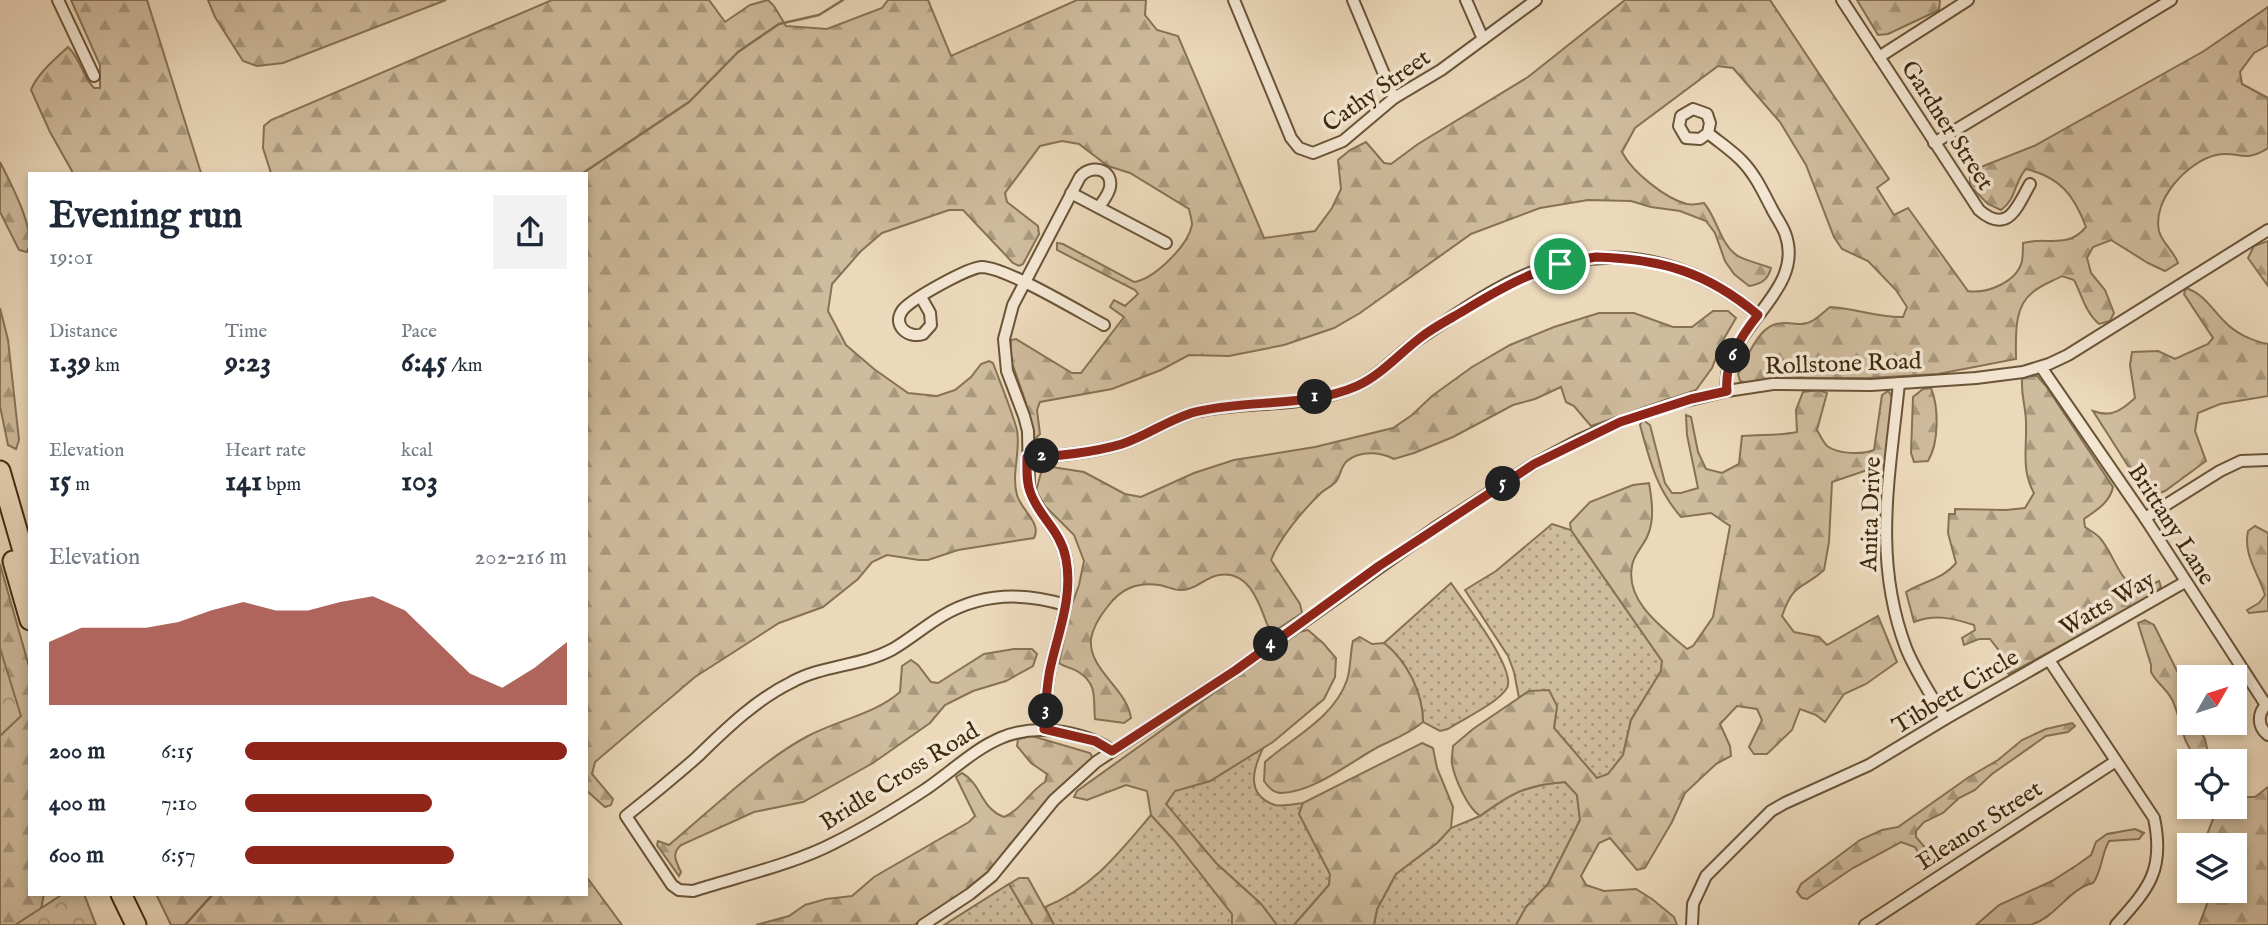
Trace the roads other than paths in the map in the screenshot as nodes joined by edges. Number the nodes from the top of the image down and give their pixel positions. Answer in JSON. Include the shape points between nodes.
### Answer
{"nodes":[{"id":1,"x":58,"y":0,"type":"edge"},
{"id":2,"x":1234,"y":0,"type":"edge"},
{"id":3,"x":1353,"y":0,"type":"edge"},
{"id":4,"x":1466,"y":0,"type":"edge"},
{"id":5,"x":1536,"y":0,"type":"edge"},
{"id":6,"x":1842,"y":0,"type":"edge"},
{"id":7,"x":1968,"y":0,"type":"edge"},
{"id":8,"x":2171,"y":0,"type":"edge"},
{"id":9,"x":1954,"y":4,"type":"edge"},
{"id":10,"x":1483,"y":39,"type":"junction"},
{"id":11,"x":1879,"y":57,"type":"junction"},
{"id":12,"x":94,"y":76,"type":"dead end"},
{"id":13,"x":1394,"y":98,"type":"junction"},
{"id":14,"x":1708,"y":133,"type":"dead end"},
{"id":15,"x":1934,"y":143,"type":"junction"},
{"id":16,"x":2030,"y":184,"type":"dead end"},
{"id":17,"x":1071,"y":193,"type":"junction"},
{"id":18,"x":1099,"y":207,"type":"junction"},
{"id":19,"x":2268,"y":230,"type":"edge"},
{"id":20,"x":1166,"y":243,"type":"dead end"},
{"id":21,"x":1024,"y":283,"type":"junction"},
{"id":22,"x":921,"y":297,"type":"dead end"},
{"id":23,"x":1758,"y":315,"type":"junction"},
{"id":24,"x":1104,"y":325,"type":"dead end"},
{"id":25,"x":2041,"y":367,"type":"junction"},
{"id":26,"x":1899,"y":383,"type":"junction"},
{"id":27,"x":1727,"y":391,"type":"junction"},
{"id":28,"x":1027,"y":457,"type":"junction"},
{"id":29,"x":2268,"y":460,"type":"edge"},
{"id":30,"x":0,"y":471,"type":"edge"},
{"id":31,"x":0,"y":518,"type":"edge"},
{"id":32,"x":2145,"y":518,"type":"junction"},
{"id":33,"x":28,"y":568,"type":"edge"},
{"id":34,"x":2185,"y":582,"type":"junction"},
{"id":35,"x":1065,"y":605,"type":"junction"},
{"id":36,"x":28,"y":613,"type":"edge"},
{"id":37,"x":2049,"y":660,"type":"junction"},
{"id":38,"x":2267,"y":704,"type":"edge"},
{"id":39,"x":1945,"y":719,"type":"junction"},
{"id":40,"x":1044,"y":729,"type":"junction"},
{"id":41,"x":2268,"y":735,"type":"edge"},
{"id":42,"x":1112,"y":751,"type":"junction"},
{"id":43,"x":2116,"y":761,"type":"junction"},
{"id":44,"x":122,"y":896,"type":"edge"},
{"id":45,"x":136,"y":896,"type":"edge"},
{"id":46,"x":136,"y":925,"type":"edge"},
{"id":47,"x":149,"y":925,"type":"edge"},
{"id":48,"x":923,"y":925,"type":"edge"},
{"id":49,"x":1692,"y":925,"type":"edge"},
{"id":50,"x":1865,"y":925,"type":"edge"},
{"id":51,"x":2116,"y":925,"type":"edge"}],
"edges":[{"from":1,"to":12,"type":"street"},
{"from":2,"to":13,"type":"street","name":"Cathy Street","via":[[1291,138],[1306,152],[1319,152],[1342,141]]},
{"from":3,"to":13,"type":"street"},
{"from":4,"to":10,"type":"street"},
{"from":5,"to":10,"type":"street","name":"Cathy Street"},
{"from":6,"to":11,"type":"street","name":"Gardner Street"},
{"from":7,"to":9,"type":"street"},
{"from":8,"to":15,"type":"street"},
{"from":9,"to":11,"type":"street"},
{"from":10,"to":13,"type":"street","name":"Cathy Street"},
{"from":11,"to":15,"type":"street","name":"Gardner Street"},
{"from":14,"to":23,"type":"street","via":[[1748,168],[1784,232],[1788,254],[1783,279]]},
{"from":15,"to":16,"type":"street","name":"Gardner Street","via":[[1975,206],[1991,218],[2011,216]]},
{"from":17,"to":18,"type":"street"},
{"from":17,"to":18,"type":"street","via":[[1083,173],[1103,171],[1110,185]]},
{"from":17,"to":21,"type":"street"},
{"from":18,"to":20,"type":"street"},
{"from":19,"to":25,"type":"street","name":"Rollstone Road","via":[[2068,355]]},
{"from":21,"to":22,"type":"street","via":[[985,267],[975,268]]},
{"from":21,"to":24,"type":"street"},
{"from":21,"to":28,"type":"street","via":[[1008,319],[1004,356],[1028,431]]},
{"from":23,"to":27,"type":"street","via":[[1728,366]]},
{"from":23,"to":28,"type":"street","via":[[1692,272],[1633,258],[1573,260],[1502,287],[1422,337],[1373,376],[1335,394],[1193,413],[1123,444]]},
{"from":25,"to":26,"type":"street","name":"Rollstone Road","via":[[1976,378]]},
{"from":25,"to":32,"type":"street","name":"Brittany Lane"},
{"from":26,"to":27,"type":"street","name":"Rollstone Road","via":[[1773,384]]},
{"from":26,"to":39,"type":"street","name":"Anita Drive","via":[[1886,518],[1888,580],[1906,648]]},
{"from":27,"to":42,"type":"street","name":"Rollstone Road","via":[[1620,422],[1534,464]]},
{"from":28,"to":35,"type":"street","via":[[1032,496],[1057,533],[1066,559]]},
{"from":29,"to":32,"type":"street","via":[[2241,461]]},
{"from":30,"to":33,"type":"highway"},
{"from":31,"to":36,"type":"highway"},
{"from":32,"to":34,"type":"street","name":"Brittany Lane"},
{"from":34,"to":37,"type":"street","name":"Watts Way"},
{"from":34,"to":38,"type":"street","name":"Brittany Lane"},
{"from":35,"to":40,"type":"street","via":[[1050,666]]},
{"from":35,"to":40,"type":"street","name":"Bridle Cross Road","via":[[1009,595],[980,601],[944,615],[892,649],[789,682],[742,715],[626,816],[672,885],[693,891],[832,844],[915,796],[984,746],[1026,730]]},
{"from":37,"to":39,"type":"street","name":"Tibbett Circle"},
{"from":37,"to":43,"type":"street","name":"Tibbett Circle"},
{"from":38,"to":41,"type":"street","name":"Brittany Lane","via":[[2259,720]]},
{"from":39,"to":49,"type":"street","name":"Tibbett Circle","via":[[1869,765],[1771,811],[1706,876],[1693,904]]},
{"from":40,"to":42,"type":"street","name":"Bridle Cross Road","via":[[1095,741]]},
{"from":42,"to":48,"type":"street","name":"Rollstone Road","via":[[1059,795],[986,882]]},
{"from":43,"to":50,"type":"street","name":"Eleanor Street"},
{"from":43,"to":51,"type":"street","name":"Tibbett Circle","via":[[2154,818],[2159,841],[2157,864],[2147,888]]},
{"from":44,"to":46,"type":"highway"},
{"from":45,"to":47,"type":"highway"}]}
